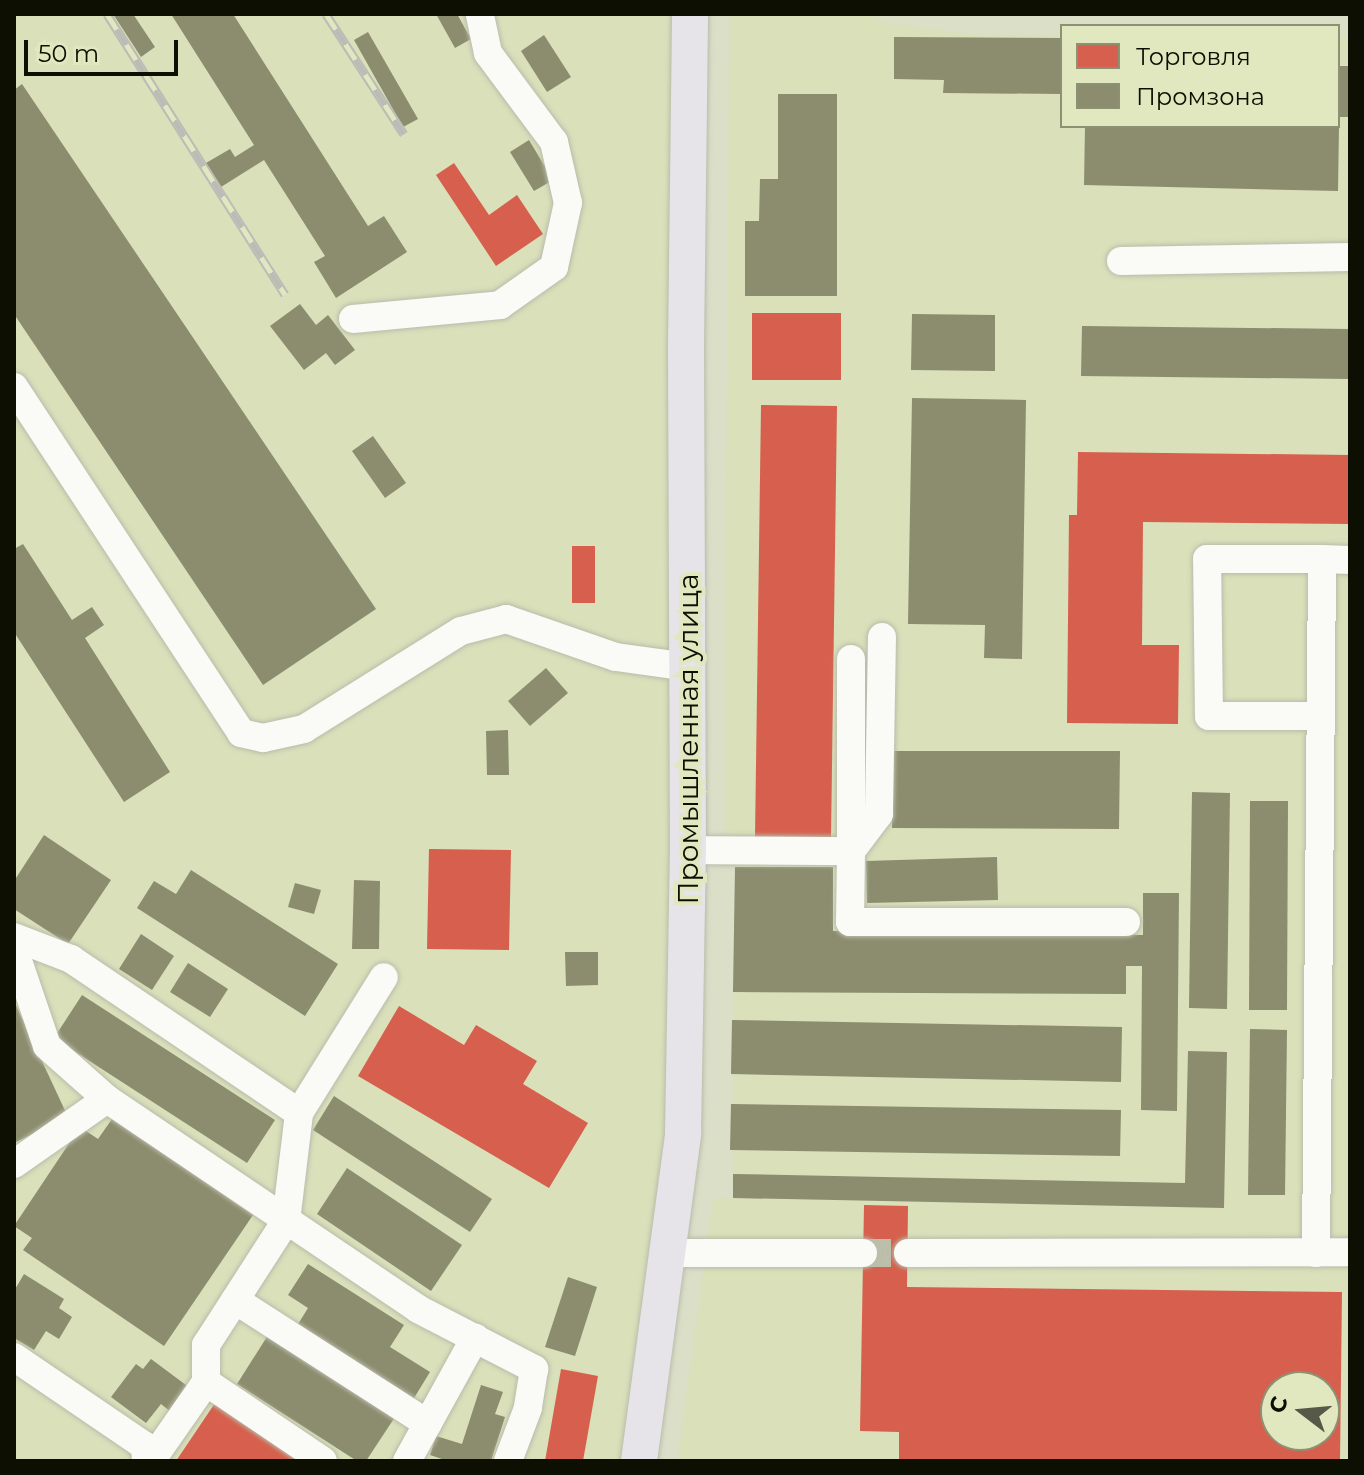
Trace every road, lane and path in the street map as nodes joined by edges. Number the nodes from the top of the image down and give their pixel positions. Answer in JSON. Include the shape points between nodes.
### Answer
{"nodes":[{"id":1,"x":480,"y":14,"type":"edge"},
{"id":2,"x":690,"y":14,"type":"edge"},
{"id":3,"x":1350,"y":257,"type":"edge"},
{"id":4,"x":1121,"y":261,"type":"dead end"},
{"id":5,"x":353,"y":319,"type":"dead end"},
{"id":6,"x":14,"y":387,"type":"edge"},
{"id":7,"x":1336,"y":560,"type":"edge"},
{"id":8,"x":882,"y":637,"type":"dead end"},
{"id":9,"x":851,"y":659,"type":"dead end"},
{"id":10,"x":689,"y":667,"type":"junction"},
{"id":11,"x":1321,"y":716,"type":"junction"},
{"id":12,"x":688,"y":850,"type":"junction"},
{"id":13,"x":851,"y":851,"type":"junction"},
{"id":14,"x":1126,"y":922,"type":"dead end"},
{"id":15,"x":14,"y":937,"type":"edge"},
{"id":16,"x":14,"y":949,"type":"edge"},
{"id":17,"x":384,"y":977,"type":"dead end"},
{"id":18,"x":107,"y":1099,"type":"junction"},
{"id":19,"x":299,"y":1113,"type":"junction"},
{"id":20,"x":14,"y":1164,"type":"edge"},
{"id":21,"x":286,"y":1221,"type":"junction"},
{"id":22,"x":1350,"y":1252,"type":"edge"},
{"id":23,"x":667,"y":1253,"type":"junction"},
{"id":24,"x":863,"y":1253,"type":"tunnel mouth"},
{"id":25,"x":908,"y":1253,"type":"tunnel mouth"},
{"id":26,"x":1316,"y":1253,"type":"junction"},
{"id":27,"x":235,"y":1300,"type":"junction"},
{"id":28,"x":475,"y":1338,"type":"junction"},
{"id":29,"x":14,"y":1357,"type":"edge"},
{"id":30,"x":206,"y":1382,"type":"junction"},
{"id":31,"x":428,"y":1424,"type":"junction"},
{"id":32,"x":149,"y":1461,"type":"edge"},
{"id":33,"x":323,"y":1461,"type":"edge"},
{"id":34,"x":407,"y":1461,"type":"edge"},
{"id":35,"x":508,"y":1461,"type":"edge"},
{"id":36,"x":639,"y":1461,"type":"edge"}],
"edges":[{"from":1,"to":5,"type":"lane","via":[[488,53],[554,142],[568,203],[554,267],[500,305]]},
{"from":2,"to":10,"type":"main road","name":"Промышленная улица"},
{"from":3,"to":4,"type":"lane"},
{"from":6,"to":10,"type":"lane","via":[[241,733],[263,738],[304,729],[461,631],[506,619],[616,657]]},
{"from":7,"to":11,"type":"lane"},
{"from":7,"to":11,"type":"lane","via":[[1207,559],[1209,716]]},
{"from":8,"to":13,"type":"lane","via":[[879,814]]},
{"from":9,"to":13,"type":"lane"},
{"from":10,"to":12,"type":"main road","name":"Промышленная улица"},
{"from":11,"to":26,"type":"lane"},
{"from":12,"to":13,"type":"lane"},
{"from":12,"to":23,"type":"main road","name":"Промышленная улица","via":[[683,1134]]},
{"from":13,"to":14,"type":"lane","via":[[850,922]]},
{"from":15,"to":19,"type":"lane","via":[[71,959]]},
{"from":16,"to":18,"type":"lane","via":[[47,1046]]},
{"from":17,"to":19,"type":"lane"},
{"from":18,"to":20,"type":"lane"},
{"from":18,"to":21,"type":"lane"},
{"from":19,"to":21,"type":"lane"},
{"from":21,"to":27,"type":"lane"},
{"from":21,"to":28,"type":"lane","via":[[418,1309]]},
{"from":22,"to":26,"type":"lane"},
{"from":23,"to":24,"type":"lane"},
{"from":23,"to":36,"type":"main road","name":"Промышленная улица"},
{"from":25,"to":26,"type":"lane"},
{"from":27,"to":30,"type":"lane","via":[[206,1345]]},
{"from":27,"to":31,"type":"lane"},
{"from":28,"to":31,"type":"lane"},
{"from":28,"to":35,"type":"lane","via":[[534,1369],[528,1408]]},
{"from":29,"to":32,"type":"lane","via":[[145,1446]]},
{"from":30,"to":32,"type":"lane"},
{"from":30,"to":33,"type":"lane"},
{"from":31,"to":34,"type":"lane"}]}
